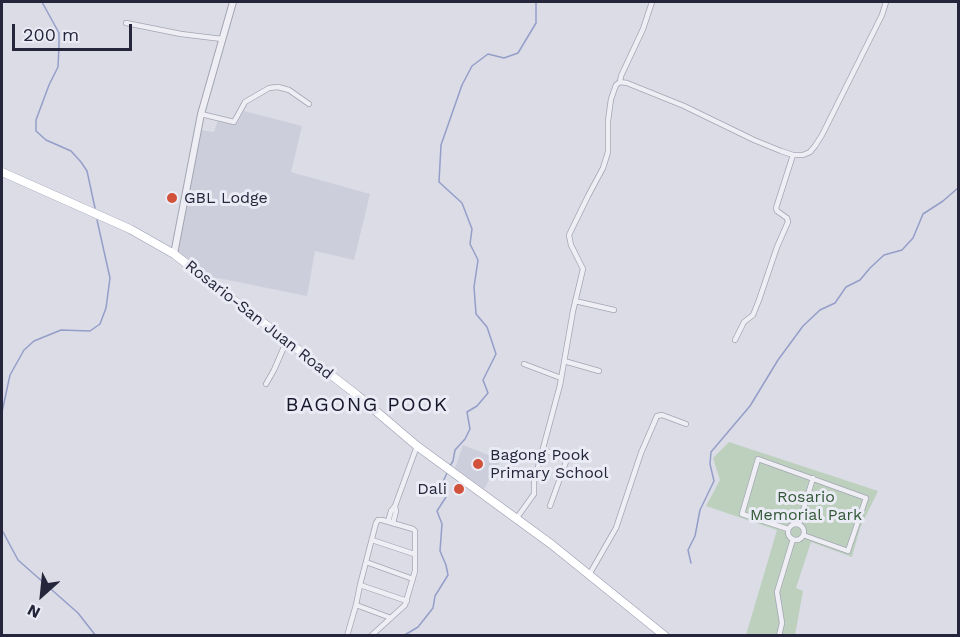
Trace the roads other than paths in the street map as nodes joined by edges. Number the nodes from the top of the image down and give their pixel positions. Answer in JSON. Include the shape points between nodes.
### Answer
{"nodes":[{"id":1,"x":233,"y":2,"type":"edge"},
{"id":2,"x":652,"y":2,"type":"edge"},
{"id":3,"x":886,"y":2,"type":"edge"},
{"id":4,"x":126,"y":23,"type":"dead end"},
{"id":5,"x":222,"y":39,"type":"junction"},
{"id":6,"x":621,"y":82,"type":"junction"},
{"id":7,"x":309,"y":104,"type":"dead end"},
{"id":8,"x":201,"y":114,"type":"junction"},
{"id":9,"x":793,"y":155,"type":"junction"},
{"id":10,"x":2,"y":172,"type":"edge"},
{"id":11,"x":174,"y":254,"type":"junction"},
{"id":12,"x":575,"y":301,"type":"junction"},
{"id":13,"x":614,"y":310,"type":"dead end"},
{"id":14,"x":287,"y":340,"type":"junction"},
{"id":15,"x":735,"y":340,"type":"dead end"},
{"id":16,"x":564,"y":361,"type":"junction"},
{"id":17,"x":524,"y":364,"type":"dead end"},
{"id":18,"x":599,"y":371,"type":"dead end"},
{"id":19,"x":561,"y":378,"type":"junction"},
{"id":20,"x":266,"y":384,"type":"dead end"},
{"id":21,"x":686,"y":424,"type":"dead end"},
{"id":22,"x":417,"y":446,"type":"junction"},
{"id":23,"x":543,"y":450,"type":"junction"},
{"id":24,"x":813,"y":478,"type":"junction"},
{"id":25,"x":550,"y":506,"type":"dead end"},
{"id":26,"x":516,"y":519,"type":"junction"},
{"id":27,"x":391,"y":522,"type":"junction"},
{"id":28,"x":799,"y":525,"type":"junction"},
{"id":29,"x":788,"y":529,"type":"junction"},
{"id":30,"x":803,"y":535,"type":"junction"},
{"id":31,"x":793,"y":539,"type":"junction"},
{"id":32,"x":372,"y":540,"type":"junction"},
{"id":33,"x":414,"y":554,"type":"junction"},
{"id":34,"x":366,"y":562,"type":"junction"},
{"id":35,"x":589,"y":574,"type":"junction"},
{"id":36,"x":413,"y":579,"type":"junction"},
{"id":37,"x":360,"y":585,"type":"junction"},
{"id":38,"x":407,"y":601,"type":"junction"},
{"id":39,"x":356,"y":605,"type":"junction"},
{"id":40,"x":392,"y":618,"type":"junction"},
{"id":41,"x":347,"y":636,"type":"edge"},
{"id":42,"x":371,"y":636,"type":"edge"},
{"id":43,"x":665,"y":636,"type":"edge"},
{"id":44,"x":779,"y":636,"type":"edge"}],
"edges":[{"from":1,"to":5,"type":"street"},
{"from":2,"to":6,"type":"street"},
{"from":3,"to":9,"type":"street","via":[[822,135],[810,152]]},
{"from":4,"to":5,"type":"street"},
{"from":5,"to":8,"type":"street"},
{"from":6,"to":9,"type":"street"},
{"from":6,"to":12,"type":"street","via":[[611,99],[608,152],[603,168],[569,235],[583,269]]},
{"from":7,"to":8,"type":"street","via":[[278,87],[245,102],[234,122]]},
{"from":8,"to":11,"type":"street"},
{"from":9,"to":15,"type":"street","via":[[776,208],[788,222],[753,315],[744,322]]},
{"from":10,"to":11,"type":"main road","name":"Rosario-San Juan Road","via":[[130,229]]},
{"from":11,"to":14,"type":"main road","name":"Rosario-San Juan Road"},
{"from":12,"to":13,"type":"street"},
{"from":12,"to":16,"type":"street"},
{"from":14,"to":20,"type":"street"},
{"from":14,"to":22,"type":"main road","name":"Rosario-San Juan Road"},
{"from":16,"to":18,"type":"street"},
{"from":16,"to":19,"type":"street"},
{"from":17,"to":19,"type":"street"},
{"from":19,"to":23,"type":"street"},
{"from":21,"to":35,"type":"street","via":[[657,416],[616,528]]},
{"from":22,"to":26,"type":"main road","name":"Rosario-San Juan Road"},
{"from":22,"to":27,"type":"street"},
{"from":23,"to":25,"type":"street","via":[[567,459]]},
{"from":23,"to":26,"type":"street","via":[[534,494]]},
{"from":24,"to":28,"type":"street"},
{"from":24,"to":29,"type":"street","via":[[758,459],[742,514]]},
{"from":24,"to":30,"type":"street","via":[[866,498],[848,551]]},
{"from":26,"to":35,"type":"main road","name":"Rosario-San Juan Road"},
{"from":27,"to":32,"type":"street","via":[[377,522]]},
{"from":27,"to":33,"type":"street","via":[[415,531]]},
{"from":28,"to":29,"type":"street"},
{"from":28,"to":30,"type":"street"},
{"from":29,"to":31,"type":"street"},
{"from":30,"to":31,"type":"street"},
{"from":31,"to":44,"type":"street","via":[[777,592],[782,623]]},
{"from":32,"to":33,"type":"street"},
{"from":32,"to":34,"type":"street"},
{"from":33,"to":36,"type":"street"},
{"from":34,"to":36,"type":"street"},
{"from":34,"to":37,"type":"street"},
{"from":35,"to":43,"type":"main road","name":"Rosario-San Juan Road"},
{"from":36,"to":38,"type":"street"},
{"from":37,"to":38,"type":"street"},
{"from":37,"to":39,"type":"street"},
{"from":38,"to":40,"type":"street"},
{"from":39,"to":40,"type":"street"},
{"from":39,"to":41,"type":"street"},
{"from":40,"to":42,"type":"street"}]}
